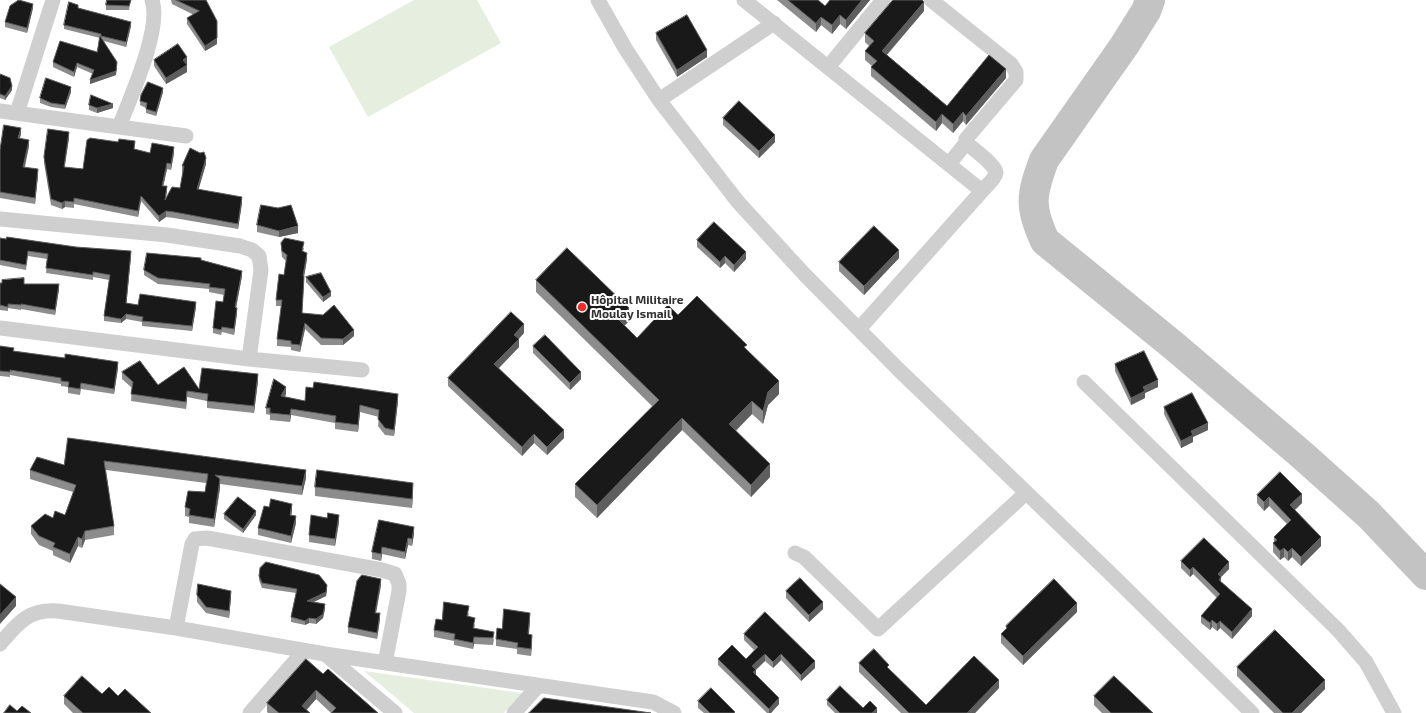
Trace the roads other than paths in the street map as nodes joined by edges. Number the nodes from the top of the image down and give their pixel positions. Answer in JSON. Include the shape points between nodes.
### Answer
{"nodes":[{"id":1,"x":53,"y":0,"type":"edge"},
{"id":2,"x":152,"y":0,"type":"edge"},
{"id":3,"x":598,"y":0,"type":"edge"},
{"id":4,"x":744,"y":0,"type":"edge"},
{"id":5,"x":883,"y":0,"type":"edge"},
{"id":6,"x":931,"y":0,"type":"edge"},
{"id":7,"x":774,"y":23,"type":"junction"},
{"id":8,"x":829,"y":66,"type":"junction"},
{"id":9,"x":659,"y":100,"type":"junction"},
{"id":10,"x":0,"y":111,"type":"edge"},
{"id":11,"x":18,"y":113,"type":"junction"},
{"id":12,"x":119,"y":127,"type":"junction"},
{"id":13,"x":186,"y":136,"type":"dead end"},
{"id":14,"x":966,"y":143,"type":"junction"},
{"id":15,"x":949,"y":164,"type":"junction"},
{"id":16,"x":982,"y":191,"type":"junction"},
{"id":17,"x":0,"y":219,"type":"edge"},
{"id":18,"x":0,"y":328,"type":"edge"},
{"id":19,"x":859,"y":329,"type":"junction"},
{"id":20,"x":249,"y":359,"type":"junction"},
{"id":21,"x":362,"y":370,"type":"dead end"},
{"id":22,"x":1084,"y":382,"type":"dead end"},
{"id":23,"x":1026,"y":493,"type":"junction"},
{"id":24,"x":795,"y":553,"type":"dead end"},
{"id":25,"x":176,"y":628,"type":"junction"},
{"id":26,"x":0,"y":644,"type":"edge"},
{"id":27,"x":304,"y":651,"type":"junction"},
{"id":28,"x":325,"y":654,"type":"junction"},
{"id":29,"x":385,"y":663,"type":"junction"},
{"id":30,"x":538,"y":686,"type":"junction"},
{"id":31,"x":250,"y":713,"type":"edge"},
{"id":32,"x":395,"y":713,"type":"edge"},
{"id":33,"x":514,"y":713,"type":"edge"},
{"id":34,"x":674,"y":713,"type":"edge"},
{"id":35,"x":1252,"y":713,"type":"edge"},
{"id":36,"x":1394,"y":713,"type":"edge"}],
"edges":[{"from":1,"to":11,"type":"street"},
{"from":2,"to":12,"type":"street","via":[[154,21],[148,45]]},
{"from":3,"to":9,"type":"street"},
{"from":4,"to":7,"type":"street"},
{"from":5,"to":8,"type":"street"},
{"from":6,"to":14,"type":"street","via":[[1011,64],[1016,72],[1016,80],[970,134]]},
{"from":7,"to":8,"type":"street"},
{"from":7,"to":9,"type":"street"},
{"from":8,"to":15,"type":"street"},
{"from":9,"to":19,"type":"street","via":[[738,202]]},
{"from":10,"to":11,"type":"street"},
{"from":11,"to":12,"type":"street"},
{"from":12,"to":13,"type":"street"},
{"from":14,"to":15,"type":"street"},
{"from":14,"to":16,"type":"street","via":[[996,170],[996,174]]},
{"from":15,"to":16,"type":"street"},
{"from":16,"to":19,"type":"street"},
{"from":17,"to":20,"type":"street","via":[[167,235],[252,250],[259,256],[261,270]]},
{"from":18,"to":20,"type":"street"},
{"from":19,"to":23,"type":"street"},
{"from":20,"to":21,"type":"street"},
{"from":22,"to":36,"type":"street","via":[[1347,640],[1366,662]]},
{"from":23,"to":24,"type":"street","via":[[878,629],[804,557]]},
{"from":23,"to":35,"type":"street"},
{"from":25,"to":26,"type":"street","via":[[47,610],[27,616]]},
{"from":25,"to":27,"type":"street"},
{"from":25,"to":29,"type":"street","via":[[192,544],[195,539],[207,538],[395,574],[399,591]]},
{"from":27,"to":28,"type":"street"},
{"from":27,"to":31,"type":"street"},
{"from":28,"to":29,"type":"street"},
{"from":28,"to":32,"type":"street"},
{"from":29,"to":30,"type":"street"},
{"from":30,"to":33,"type":"street"},
{"from":30,"to":34,"type":"street","via":[[653,702]]}]}
